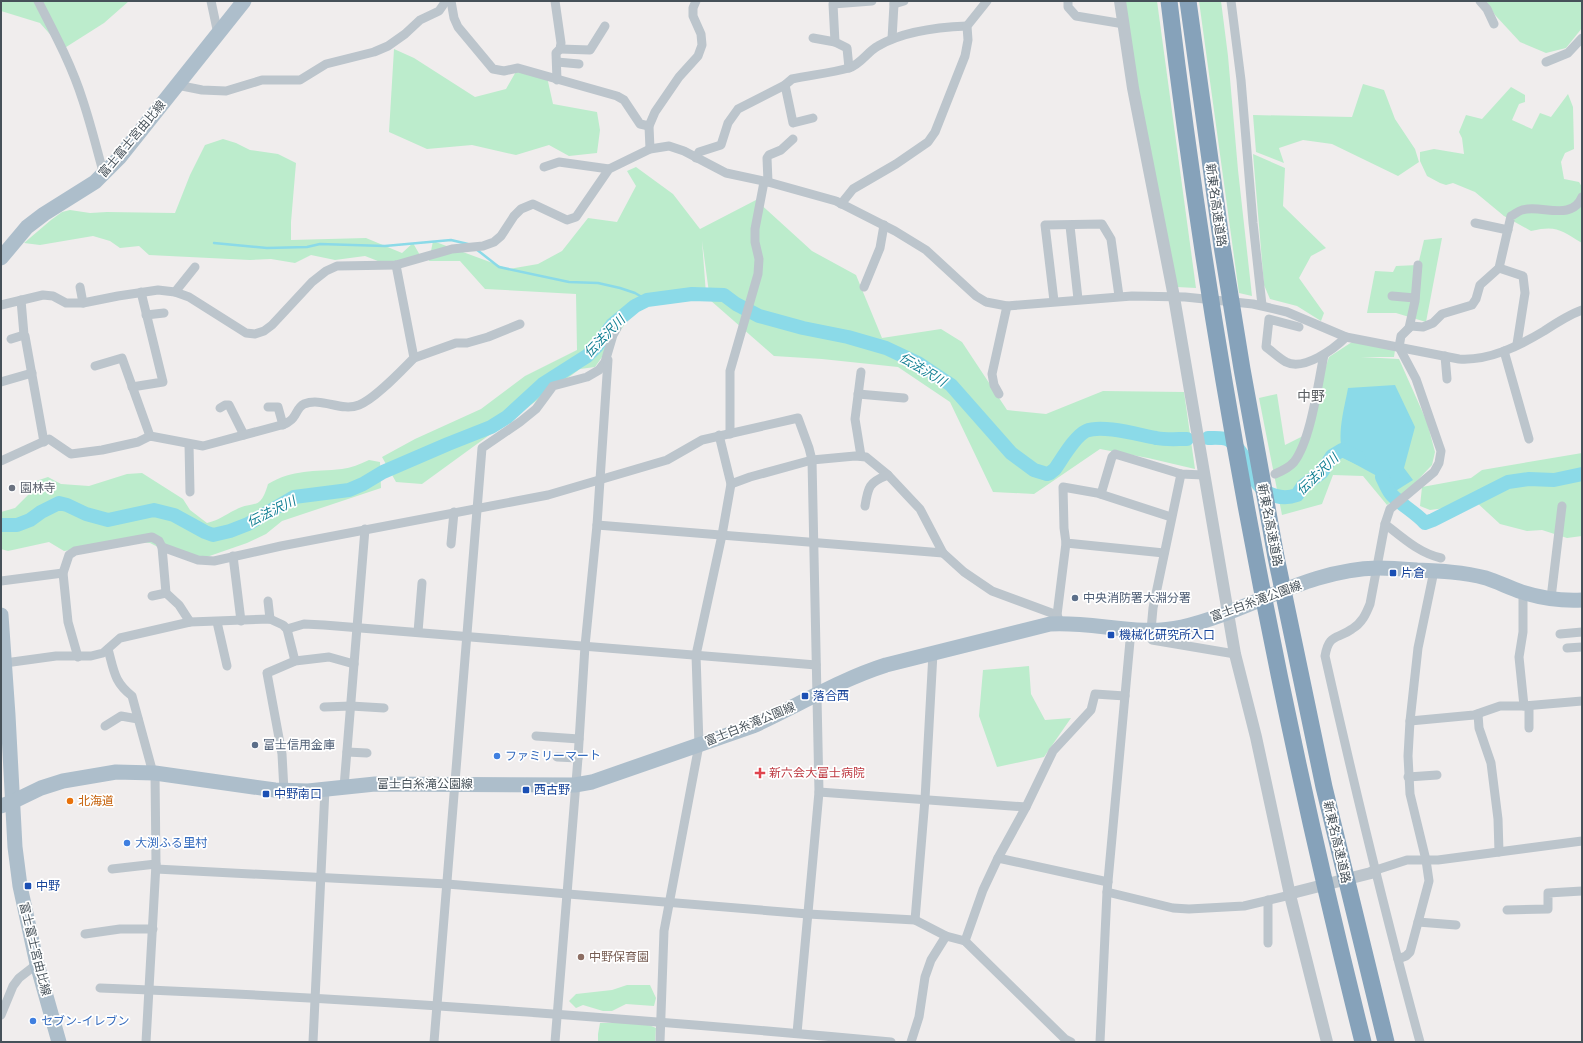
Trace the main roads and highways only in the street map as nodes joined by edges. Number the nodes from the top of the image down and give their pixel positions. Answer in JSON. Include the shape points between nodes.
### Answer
{"nodes":[{"id":1,"x":244,"y":1,"type":"edge"},
{"id":2,"x":1169,"y":1,"type":"edge"},
{"id":3,"x":1188,"y":1,"type":"edge"},
{"id":4,"x":1,"y":258,"type":"edge"},
{"id":5,"x":1582,"y":600,"type":"edge"},
{"id":6,"x":1,"y":615,"type":"edge"},
{"id":7,"x":7,"y":804,"type":"edge"},
{"id":8,"x":60,"y":1042,"type":"edge"},
{"id":9,"x":1363,"y":1042,"type":"edge"},
{"id":10,"x":1386,"y":1042,"type":"edge"}],
"edges":[{"from":1,"to":4,"type":"main road","name":"富士富士宮由比線","via":[[104,175],[44,214]]},
{"from":2,"to":9,"type":"highway","name":"新東名高速道路","via":[[1193,180],[1229,412],[1304,792]]},
{"from":3,"to":10,"type":"highway","name":"新東名高速道路","via":[[1222,246],[1269,518],[1324,787]]},
{"from":5,"to":7,"type":"main road","name":"富士白糸滝公園線","via":[[1551,598],[1523,592],[1438,564],[1350,570],[1327,575],[1234,610],[1152,635],[1059,620],[868,671],[753,726],[616,775],[575,785],[375,784],[284,791],[154,773],[116,772],[63,781]]},
{"from":6,"to":7,"type":"main road","name":"富士富士宮由比線","via":[[5,663]]},
{"from":7,"to":8,"type":"main road","name":"富士富士宮由比線","via":[[20,886],[37,964]]}]}
